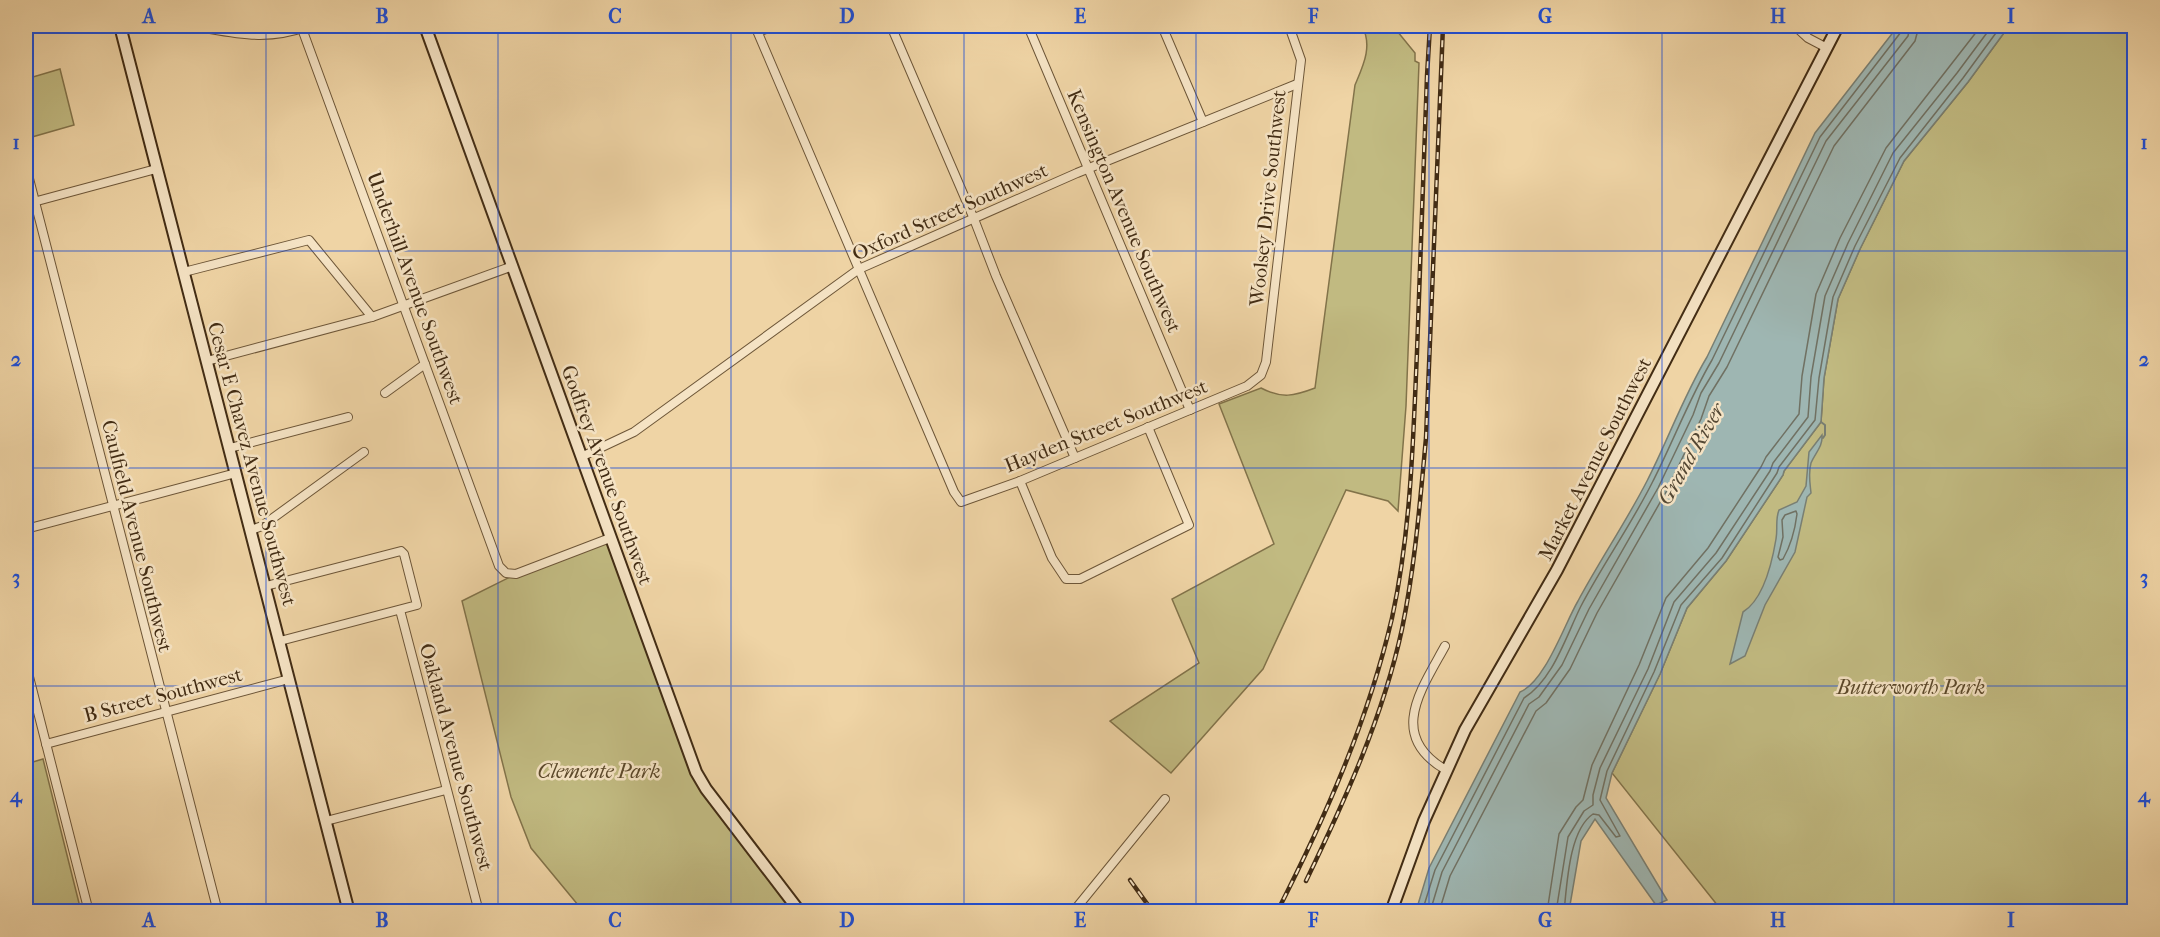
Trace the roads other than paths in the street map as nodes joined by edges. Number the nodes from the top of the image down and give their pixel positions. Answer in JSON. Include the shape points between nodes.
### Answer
{"nodes":[{"id":1,"x":123,"y":26,"type":"edge"},
{"id":2,"x":192,"y":26,"type":"edge"},
{"id":3,"x":304,"y":26,"type":"edge"},
{"id":4,"x":425,"y":26,"type":"edge"},
{"id":5,"x":774,"y":26,"type":"edge"},
{"id":6,"x":891,"y":26,"type":"edge"},
{"id":7,"x":1028,"y":26,"type":"edge"},
{"id":8,"x":1162,"y":26,"type":"edge"},
{"id":9,"x":1289,"y":26,"type":"edge"},
{"id":10,"x":1795,"y":26,"type":"edge"},
{"id":11,"x":1838,"y":26,"type":"edge"},
{"id":12,"x":756,"y":29,"type":"edge"},
{"id":13,"x":1827,"y":48,"type":"junction"},
{"id":14,"x":1297,"y":84,"type":"junction"},
{"id":15,"x":1203,"y":122,"type":"junction"},
{"id":16,"x":26,"y":167,"type":"edge"},
{"id":17,"x":156,"y":169,"type":"junction"},
{"id":18,"x":1088,"y":169,"type":"junction"},
{"id":19,"x":34,"y":201,"type":"junction"},
{"id":20,"x":26,"y":204,"type":"edge"},
{"id":21,"x":974,"y":219,"type":"junction"},
{"id":22,"x":513,"y":266,"type":"junction"},
{"id":23,"x":859,"y":269,"type":"junction"},
{"id":24,"x":184,"y":272,"type":"junction"},
{"id":25,"x":404,"y":306,"type":"junction"},
{"id":26,"x":372,"y":317,"type":"junction"},
{"id":27,"x":207,"y":362,"type":"junction"},
{"id":28,"x":425,"y":364,"type":"junction"},
{"id":29,"x":1261,"y":375,"type":"joint"},
{"id":30,"x":385,"y":393,"type":"dead end"},
{"id":31,"x":1190,"y":410,"type":"junction"},
{"id":32,"x":348,"y":417,"type":"dead end"},
{"id":33,"x":1148,"y":427,"type":"junction"},
{"id":34,"x":230,"y":448,"type":"junction"},
{"id":35,"x":364,"y":452,"type":"dead end"},
{"id":36,"x":581,"y":457,"type":"junction"},
{"id":37,"x":1075,"y":458,"type":"junction"},
{"id":38,"x":236,"y":474,"type":"junction"},
{"id":39,"x":1020,"y":481,"type":"junction"},
{"id":40,"x":112,"y":505,"type":"junction"},
{"id":41,"x":26,"y":529,"type":"edge"},
{"id":42,"x":251,"y":530,"type":"junction"},
{"id":43,"x":610,"y":538,"type":"junction"},
{"id":44,"x":266,"y":586,"type":"junction"},
{"id":45,"x":400,"y":610,"type":"junction"},
{"id":46,"x":280,"y":641,"type":"junction"},
{"id":47,"x":1445,"y":646,"type":"dead end"},
{"id":48,"x":26,"y":665,"type":"edge"},
{"id":49,"x":289,"y":679,"type":"junction"},
{"id":50,"x":166,"y":712,"type":"junction"},
{"id":51,"x":46,"y":744,"type":"junction"},
{"id":52,"x":1446,"y":770,"type":"junction"},
{"id":53,"x":446,"y":790,"type":"junction"},
{"id":54,"x":1165,"y":798,"type":"dead end"},
{"id":55,"x":326,"y":821,"type":"junction"},
{"id":56,"x":89,"y":912,"type":"edge"},
{"id":57,"x":218,"y":912,"type":"edge"},
{"id":58,"x":349,"y":912,"type":"edge"},
{"id":59,"x":479,"y":912,"type":"edge"},
{"id":60,"x":800,"y":912,"type":"edge"},
{"id":61,"x":1073,"y":912,"type":"edge"},
{"id":62,"x":1391,"y":912,"type":"edge"}],
"edges":[{"from":1,"to":17,"type":"main road","name":"Cesar E Chavez Avenue Southwest"},
{"from":2,"to":3,"type":"street","via":[[253,36],[277,35]]},
{"from":3,"to":25,"type":"street","name":"Underhill Avenue Southwest"},
{"from":4,"to":22,"type":"main road","name":"Godfrey Avenue Southwest"},
{"from":5,"to":12,"type":"street"},
{"from":6,"to":21,"type":"street"},
{"from":7,"to":18,"type":"street","name":"Kensington Avenue Southwest"},
{"from":8,"to":15,"type":"street"},
{"from":9,"to":14,"type":"street","name":"Woolsey Drive Southwest","via":[[1301,60]]},
{"from":10,"to":13,"type":"street"},
{"from":11,"to":13,"type":"main road","name":"Market Avenue Southwest"},
{"from":12,"to":23,"type":"street"},
{"from":13,"to":52,"type":"main road","name":"Market Avenue Southwest","via":[[1557,570],[1485,693]]},
{"from":14,"to":15,"type":"street","name":"Oxford Street Southwest"},
{"from":14,"to":29,"type":"street","name":"Woolsey Drive Southwest","via":[[1266,362]]},
{"from":15,"to":18,"type":"street","name":"Oxford Street Southwest"},
{"from":16,"to":19,"type":"street","name":"Caulfield Avenue Southwest"},
{"from":17,"to":19,"type":"street"},
{"from":17,"to":24,"type":"main road","name":"Cesar E Chavez Avenue Southwest"},
{"from":18,"to":21,"type":"street","name":"Oxford Street Southwest"},
{"from":18,"to":31,"type":"street","name":"Kensington Avenue Southwest"},
{"from":19,"to":20,"type":"street"},
{"from":19,"to":40,"type":"street","name":"Caulfield Avenue Southwest"},
{"from":21,"to":23,"type":"street","name":"Oxford Street Southwest"},
{"from":21,"to":37,"type":"street"},
{"from":22,"to":25,"type":"street"},
{"from":22,"to":36,"type":"main road","name":"Godfrey Avenue Southwest"},
{"from":23,"to":36,"type":"street","name":"Oxford Street Southwest","via":[[634,432]]},
{"from":23,"to":39,"type":"street","name":"Hayden Street Southwest","via":[[954,492],[961,501]]},
{"from":24,"to":26,"type":"street","via":[[309,240]]},
{"from":24,"to":27,"type":"main road","name":"Cesar E Chavez Avenue Southwest"},
{"from":25,"to":26,"type":"street"},
{"from":25,"to":28,"type":"street","name":"Underhill Avenue Southwest"},
{"from":26,"to":27,"type":"street"},
{"from":27,"to":34,"type":"main road","name":"Cesar E Chavez Avenue Southwest"},
{"from":28,"to":30,"type":"street"},
{"from":28,"to":43,"type":"street","name":"Underhill Avenue Southwest","via":[[503,571],[516,574]]},
{"from":29,"to":31,"type":"street","name":"Hayden Street Southwest","via":[[1248,386]]},
{"from":31,"to":33,"type":"street","name":"Hayden Street Southwest"},
{"from":32,"to":34,"type":"street"},
{"from":33,"to":37,"type":"street","name":"Hayden Street Southwest"},
{"from":33,"to":39,"type":"street","via":[[1189,525],[1080,579],[1066,579],[1052,558]]},
{"from":34,"to":38,"type":"main road","name":"Cesar E Chavez Avenue Southwest"},
{"from":35,"to":42,"type":"street","via":[[265,525]]},
{"from":36,"to":43,"type":"main road","name":"Godfrey Avenue Southwest"},
{"from":37,"to":39,"type":"street","name":"Hayden Street Southwest"},
{"from":38,"to":40,"type":"street"},
{"from":38,"to":42,"type":"main road","name":"Cesar E Chavez Avenue Southwest"},
{"from":40,"to":41,"type":"street"},
{"from":40,"to":50,"type":"street","name":"Caulfield Avenue Southwest"},
{"from":42,"to":44,"type":"main road","name":"Cesar E Chavez Avenue Southwest"},
{"from":43,"to":60,"type":"main road","name":"Godfrey Avenue Southwest","via":[[696,772]]},
{"from":44,"to":45,"type":"street","via":[[401,551],[417,605]]},
{"from":44,"to":46,"type":"main road","name":"Cesar E Chavez Avenue Southwest"},
{"from":45,"to":46,"type":"street"},
{"from":45,"to":53,"type":"street","name":"Oakland Avenue Southwest"},
{"from":46,"to":49,"type":"main road","name":"Cesar E Chavez Avenue Southwest"},
{"from":47,"to":52,"type":"street","via":[[1414,707],[1412,720],[1425,755]]},
{"from":48,"to":51,"type":"street"},
{"from":49,"to":50,"type":"street","name":"B Street Southwest"},
{"from":49,"to":55,"type":"main road","name":"Cesar E Chavez Avenue Southwest"},
{"from":50,"to":51,"type":"street","name":"B Street Southwest"},
{"from":50,"to":57,"type":"street","name":"Caulfield Avenue Southwest"},
{"from":51,"to":56,"type":"street"},
{"from":52,"to":62,"type":"main road","name":"Market Avenue Southwest"},
{"from":53,"to":55,"type":"street"},
{"from":53,"to":59,"type":"street","name":"Oakland Avenue Southwest"},
{"from":54,"to":61,"type":"street"},
{"from":55,"to":58,"type":"main road","name":"Cesar E Chavez Avenue Southwest"}]}
